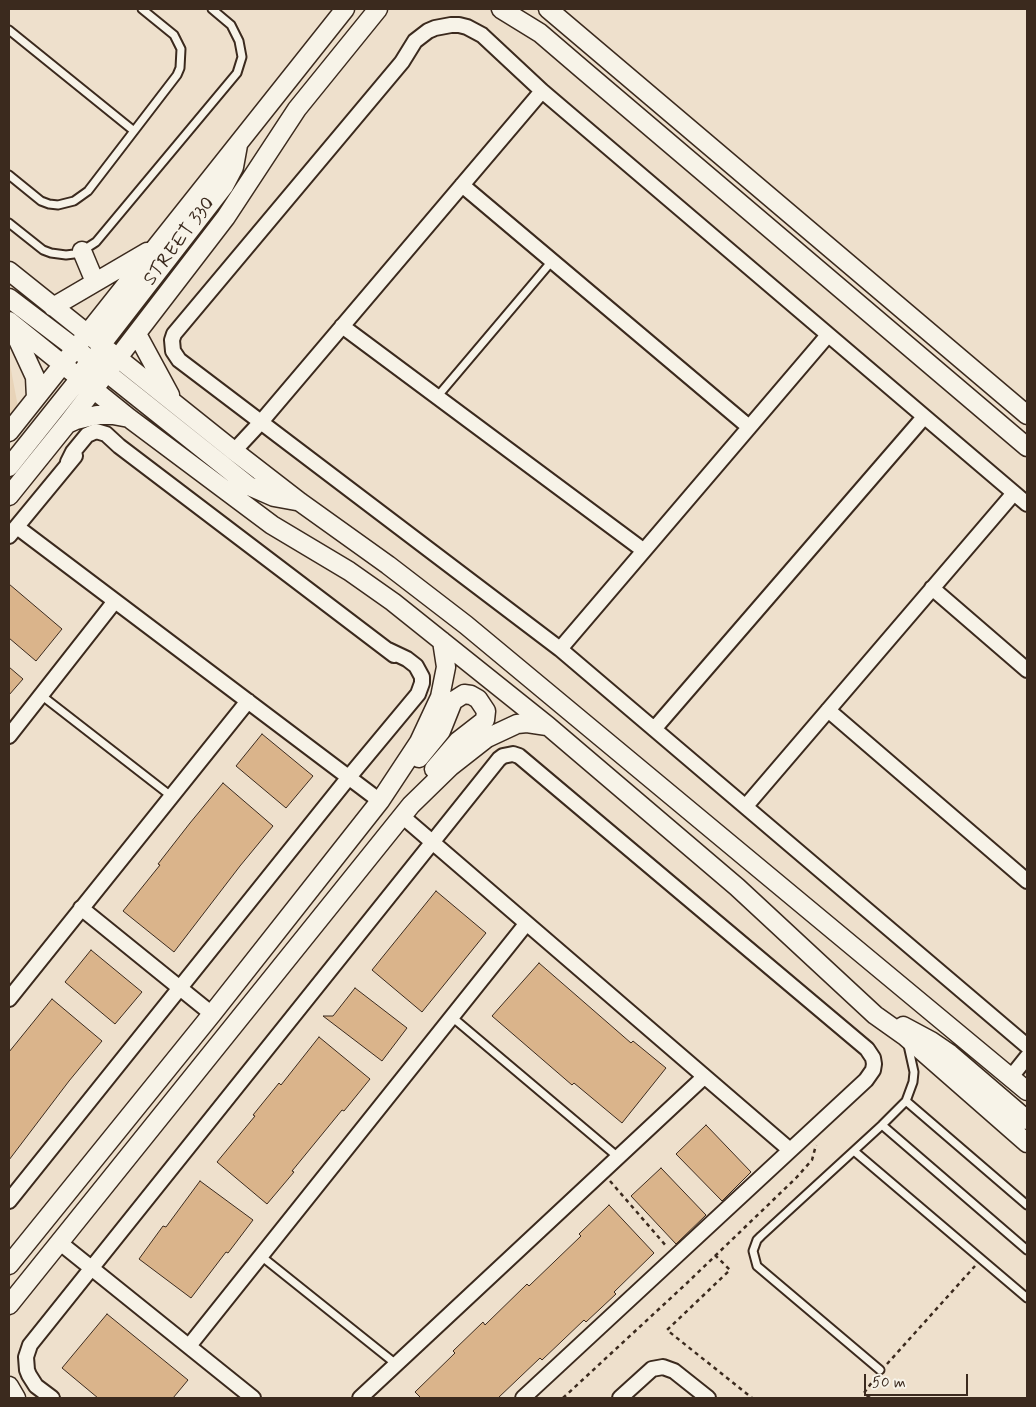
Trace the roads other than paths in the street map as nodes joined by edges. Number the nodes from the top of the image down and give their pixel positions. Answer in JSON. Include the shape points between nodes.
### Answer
{"nodes":[{"id":1,"x":142,"y":9,"type":"edge"},
{"id":2,"x":212,"y":9,"type":"edge"},
{"id":3,"x":345,"y":9,"type":"edge"},
{"id":4,"x":378,"y":9,"type":"edge"},
{"id":5,"x":501,"y":9,"type":"edge"},
{"id":6,"x":548,"y":9,"type":"edge"},
{"id":7,"x":9,"y":30,"type":"edge"},
{"id":8,"x":542,"y":91,"type":"junction"},
{"id":9,"x":134,"y":131,"type":"junction"},
{"id":10,"x":238,"y":142,"type":"junction"},
{"id":11,"x":9,"y":175,"type":"edge"},
{"id":12,"x":462,"y":185,"type":"junction"},
{"id":13,"x":9,"y":223,"type":"edge"},
{"id":14,"x":156,"y":247,"type":"junction"},
{"id":15,"x":82,"y":251,"type":"junction"},
{"id":16,"x":552,"y":261,"type":"junction"},
{"id":17,"x":9,"y":271,"type":"edge"},
{"id":18,"x":95,"y":282,"type":"junction"},
{"id":19,"x":9,"y":298,"type":"edge"},
{"id":20,"x":53,"y":307,"type":"junction"},
{"id":21,"x":9,"y":321,"type":"edge"},
{"id":22,"x":342,"y":326,"type":"junction"},
{"id":23,"x":137,"y":334,"type":"junction"},
{"id":24,"x":828,"y":335,"type":"junction"},
{"id":25,"x":117,"y":358,"type":"junction"},
{"id":26,"x":91,"y":361,"type":"junction"},
{"id":27,"x":64,"y":365,"type":"junction"},
{"id":28,"x":438,"y":397,"type":"junction"},
{"id":29,"x":36,"y":398,"type":"junction"},
{"id":30,"x":173,"y":402,"type":"junction"},
{"id":31,"x":1027,"y":415,"type":"edge"},
{"id":32,"x":924,"y":417,"type":"junction"},
{"id":33,"x":130,"y":418,"type":"junction"},
{"id":34,"x":261,"y":422,"type":"junction"},
{"id":35,"x":67,"y":424,"type":"junction"},
{"id":36,"x":749,"y":427,"type":"junction"},
{"id":37,"x":9,"y":432,"type":"edge"},
{"id":38,"x":1027,"y":448,"type":"edge"},
{"id":39,"x":234,"y":451,"type":"junction"},
{"id":40,"x":9,"y":467,"type":"edge"},
{"id":41,"x":1014,"y":493,"type":"junction"},
{"id":42,"x":9,"y":496,"type":"edge"},
{"id":43,"x":300,"y":502,"type":"junction"},
{"id":44,"x":1027,"y":504,"type":"edge"},
{"id":45,"x":13,"y":531,"type":"edge"},
{"id":46,"x":643,"y":550,"type":"junction"},
{"id":47,"x":932,"y":588,"type":"junction"},
{"id":48,"x":116,"y":601,"type":"junction"},
{"id":49,"x":442,"y":641,"type":"junction"},
{"id":50,"x":560,"y":649,"type":"junction"},
{"id":51,"x":1027,"y":670,"type":"edge"},
{"id":52,"x":41,"y":695,"type":"junction"},
{"id":53,"x":248,"y":701,"type":"junction"},
{"id":54,"x":828,"y":710,"type":"junction"},
{"id":55,"x":548,"y":726,"type":"junction"},
{"id":56,"x":655,"y":728,"type":"junction"},
{"id":57,"x":9,"y":736,"type":"edge"},
{"id":58,"x":349,"y":777,"type":"junction"},
{"id":59,"x":171,"y":796,"type":"junction"},
{"id":60,"x":380,"y":801,"type":"junction"},
{"id":61,"x":746,"y":806,"type":"junction"},
{"id":62,"x":407,"y":811,"type":"junction"},
{"id":63,"x":432,"y":843,"type":"junction"},
{"id":64,"x":1026,"y":877,"type":"edge"},
{"id":65,"x":81,"y":908,"type":"junction"},
{"id":66,"x":526,"y":924,"type":"junction"},
{"id":67,"x":180,"y":987,"type":"junction"},
{"id":68,"x":9,"y":999,"type":"edge"},
{"id":69,"x":212,"y":1014,"type":"junction"},
{"id":70,"x":875,"y":1014,"type":"junction"},
{"id":71,"x":452,"y":1017,"type":"junction"},
{"id":72,"x":906,"y":1037,"type":"junction"},
{"id":73,"x":1027,"y":1046,"type":"edge"},
{"id":74,"x":1027,"y":1057,"type":"edge"},
{"id":75,"x":704,"y":1077,"type":"junction"},
{"id":76,"x":1011,"y":1077,"type":"junction"},
{"id":77,"x":1027,"y":1091,"type":"edge"},
{"id":78,"x":906,"y":1101,"type":"junction"},
{"id":79,"x":1027,"y":1120,"type":"edge"},
{"id":80,"x":882,"y":1125,"type":"junction"},
{"id":81,"x":1027,"y":1143,"type":"edge"},
{"id":82,"x":790,"y":1150,"type":"junction"},
{"id":83,"x":854,"y":1151,"type":"junction"},
{"id":84,"x":618,"y":1157,"type":"junction"},
{"id":85,"x":9,"y":1201,"type":"edge"},
{"id":86,"x":1027,"y":1205,"type":"edge"},
{"id":87,"x":60,"y":1242,"type":"junction"},
{"id":88,"x":1027,"y":1250,"type":"edge"},
{"id":89,"x":261,"y":1256,"type":"junction"},
{"id":90,"x":11,"y":1262,"type":"edge"},
{"id":91,"x":91,"y":1268,"type":"junction"},
{"id":92,"x":1027,"y":1298,"type":"edge"},
{"id":93,"x":9,"y":1305,"type":"edge"},
{"id":94,"x":188,"y":1346,"type":"junction"},
{"id":95,"x":396,"y":1364,"type":"junction"},
{"id":96,"x":880,"y":1370,"type":"road end"},
{"id":97,"x":9,"y":1386,"type":"edge"},
{"id":98,"x":16,"y":1398,"type":"edge"},
{"id":99,"x":52,"y":1398,"type":"edge"},
{"id":100,"x":253,"y":1398,"type":"edge"},
{"id":101,"x":360,"y":1398,"type":"edge"},
{"id":102,"x":523,"y":1398,"type":"edge"},
{"id":103,"x":620,"y":1398,"type":"edge"},
{"id":104,"x":708,"y":1398,"type":"edge"}],
"edges":[{"from":1,"to":9,"type":"lane","via":[[174,35],[181,49],[181,62],[177,75]]},
{"from":2,"to":15,"type":"lane","via":[[231,25],[239,41],[242,57],[237,73],[96,242]]},
{"from":3,"to":10,"type":"street","name":"STREET 330"},
{"from":4,"to":23,"type":"street","name":"STREET 330","via":[[298,109],[226,217]]},
{"from":5,"to":38,"type":"street","via":[[540,34],[582,69]]},
{"from":6,"to":31,"type":"street"},
{"from":7,"to":9,"type":"lane"},
{"from":8,"to":12,"type":"street"},
{"from":8,"to":24,"type":"street"},
{"from":8,"to":34,"type":"street","via":[[475,30],[451,25],[435,28],[415,41],[402,62],[174,334],[172,345],[179,360]]},
{"from":9,"to":11,"type":"lane","via":[[88,191],[74,201],[58,204],[41,201]]},
{"from":10,"to":14,"type":"street","name":"STREET 330"},
{"from":10,"to":26,"type":"street","via":[[234,167],[224,186]]},
{"from":12,"to":16,"type":"street"},
{"from":12,"to":22,"type":"street"},
{"from":13,"to":15,"type":"lane","via":[[43,250],[66,255]]},
{"from":14,"to":18,"type":"street"},
{"from":14,"to":26,"type":"street","name":"STREET 330"},
{"from":15,"to":18,"type":"street"},
{"from":16,"to":28,"type":"lane"},
{"from":16,"to":36,"type":"street"},
{"from":17,"to":20,"type":"street"},
{"from":18,"to":20,"type":"street"},
{"from":19,"to":26,"type":"street"},
{"from":20,"to":26,"type":"street"},
{"from":21,"to":27,"type":"street"},
{"from":21,"to":29,"type":"street","via":[[35,377]]},
{"from":22,"to":28,"type":"street"},
{"from":22,"to":34,"type":"street"},
{"from":23,"to":25,"type":"street","name":"STREET 330"},
{"from":23,"to":30,"type":"street"},
{"from":24,"to":32,"type":"street"},
{"from":24,"to":36,"type":"street"},
{"from":25,"to":26,"type":"street","name":"STREET 330"},
{"from":25,"to":30,"type":"street"},
{"from":26,"to":27,"type":"street","name":"STREET 330"},
{"from":26,"to":33,"type":"street"},
{"from":26,"to":35,"type":"street","name":"STREET 330"},
{"from":26,"to":40,"type":"street"},
{"from":26,"to":43,"type":"street","via":[[249,486],[274,497]]},
{"from":27,"to":29,"type":"street","name":"STREET 330"},
{"from":28,"to":46,"type":"street"},
{"from":29,"to":37,"type":"street","name":"STREET 330"},
{"from":30,"to":39,"type":"street"},
{"from":32,"to":41,"type":"street"},
{"from":32,"to":56,"type":"street"},
{"from":33,"to":35,"type":"street","via":[[97,415]]},
{"from":33,"to":49,"type":"street","via":[[272,525],[373,587]]},
{"from":34,"to":39,"type":"street"},
{"from":34,"to":50,"type":"street"},
{"from":35,"to":42,"type":"street","name":"STREET 330"},
{"from":36,"to":46,"type":"street"},
{"from":39,"to":43,"type":"street"},
{"from":41,"to":44,"type":"street"},
{"from":41,"to":47,"type":"street"},
{"from":43,"to":76,"type":"street","via":[[466,624]]},
{"from":45,"to":48,"type":"street"},
{"from":45,"to":58,"type":"street","via":[[84,438],[92,432],[106,434],[406,667],[412,676],[412,693],[403,711]]},
{"from":46,"to":50,"type":"street"},
{"from":47,"to":51,"type":"street"},
{"from":47,"to":54,"type":"street"},
{"from":48,"to":52,"type":"street"},
{"from":48,"to":53,"type":"street"},
{"from":49,"to":55,"type":"street"},
{"from":49,"to":60,"type":"street","via":[[446,668],[440,697],[416,748]]},
{"from":50,"to":56,"type":"street"},
{"from":52,"to":57,"type":"street"},
{"from":52,"to":59,"type":"lane"},
{"from":53,"to":58,"type":"street"},
{"from":53,"to":59,"type":"street"},
{"from":54,"to":61,"type":"street"},
{"from":54,"to":64,"type":"street"},
{"from":55,"to":62,"type":"street","via":[[517,724],[487,738],[450,767]]},
{"from":55,"to":70,"type":"street","via":[[737,887]]},
{"from":56,"to":61,"type":"street"},
{"from":58,"to":60,"type":"street"},
{"from":58,"to":67,"type":"street"},
{"from":59,"to":65,"type":"street"},
{"from":60,"to":62,"type":"street","via":[[397,786],[441,731],[453,701],[464,694],[473,696],[484,707],[485,720],[452,747],[417,791]]},
{"from":60,"to":69,"type":"street"},
{"from":61,"to":73,"type":"street"},
{"from":62,"to":63,"type":"street"},
{"from":62,"to":87,"type":"street"},
{"from":63,"to":66,"type":"street"},
{"from":63,"to":82,"type":"street","via":[[499,759],[508,754],[518,756],[867,1049],[874,1064],[870,1075]]},
{"from":63,"to":91,"type":"street"},
{"from":65,"to":67,"type":"street"},
{"from":65,"to":68,"type":"street"},
{"from":66,"to":71,"type":"street"},
{"from":66,"to":75,"type":"street"},
{"from":67,"to":69,"type":"street"},
{"from":67,"to":85,"type":"street"},
{"from":69,"to":90,"type":"street"},
{"from":70,"to":72,"type":"street"},
{"from":70,"to":79,"type":"street","via":[[909,1028],[950,1054]]},
{"from":71,"to":84,"type":"lane"},
{"from":71,"to":89,"type":"street"},
{"from":72,"to":78,"type":"lane","via":[[914,1072]]},
{"from":72,"to":81,"type":"street"},
{"from":74,"to":76,"type":"street"},
{"from":75,"to":82,"type":"street"},
{"from":75,"to":84,"type":"street"},
{"from":76,"to":77,"type":"street"},
{"from":78,"to":80,"type":"lane"},
{"from":78,"to":86,"type":"lane"},
{"from":80,"to":83,"type":"lane"},
{"from":80,"to":88,"type":"lane"},
{"from":82,"to":102,"type":"street"},
{"from":83,"to":92,"type":"lane"},
{"from":83,"to":96,"type":"lane","via":[[757,1240],[753,1256],[756,1266]]},
{"from":84,"to":95,"type":"street"},
{"from":87,"to":91,"type":"street"},
{"from":87,"to":93,"type":"street"},
{"from":89,"to":94,"type":"street"},
{"from":89,"to":95,"type":"lane"},
{"from":91,"to":94,"type":"street"},
{"from":91,"to":99,"type":"street","via":[[28,1351],[29,1376]]},
{"from":94,"to":100,"type":"street"},
{"from":95,"to":101,"type":"street"},
{"from":97,"to":98,"type":"street"},
{"from":103,"to":104,"type":"street","via":[[652,1369],[663,1367],[674,1371]]}]}
